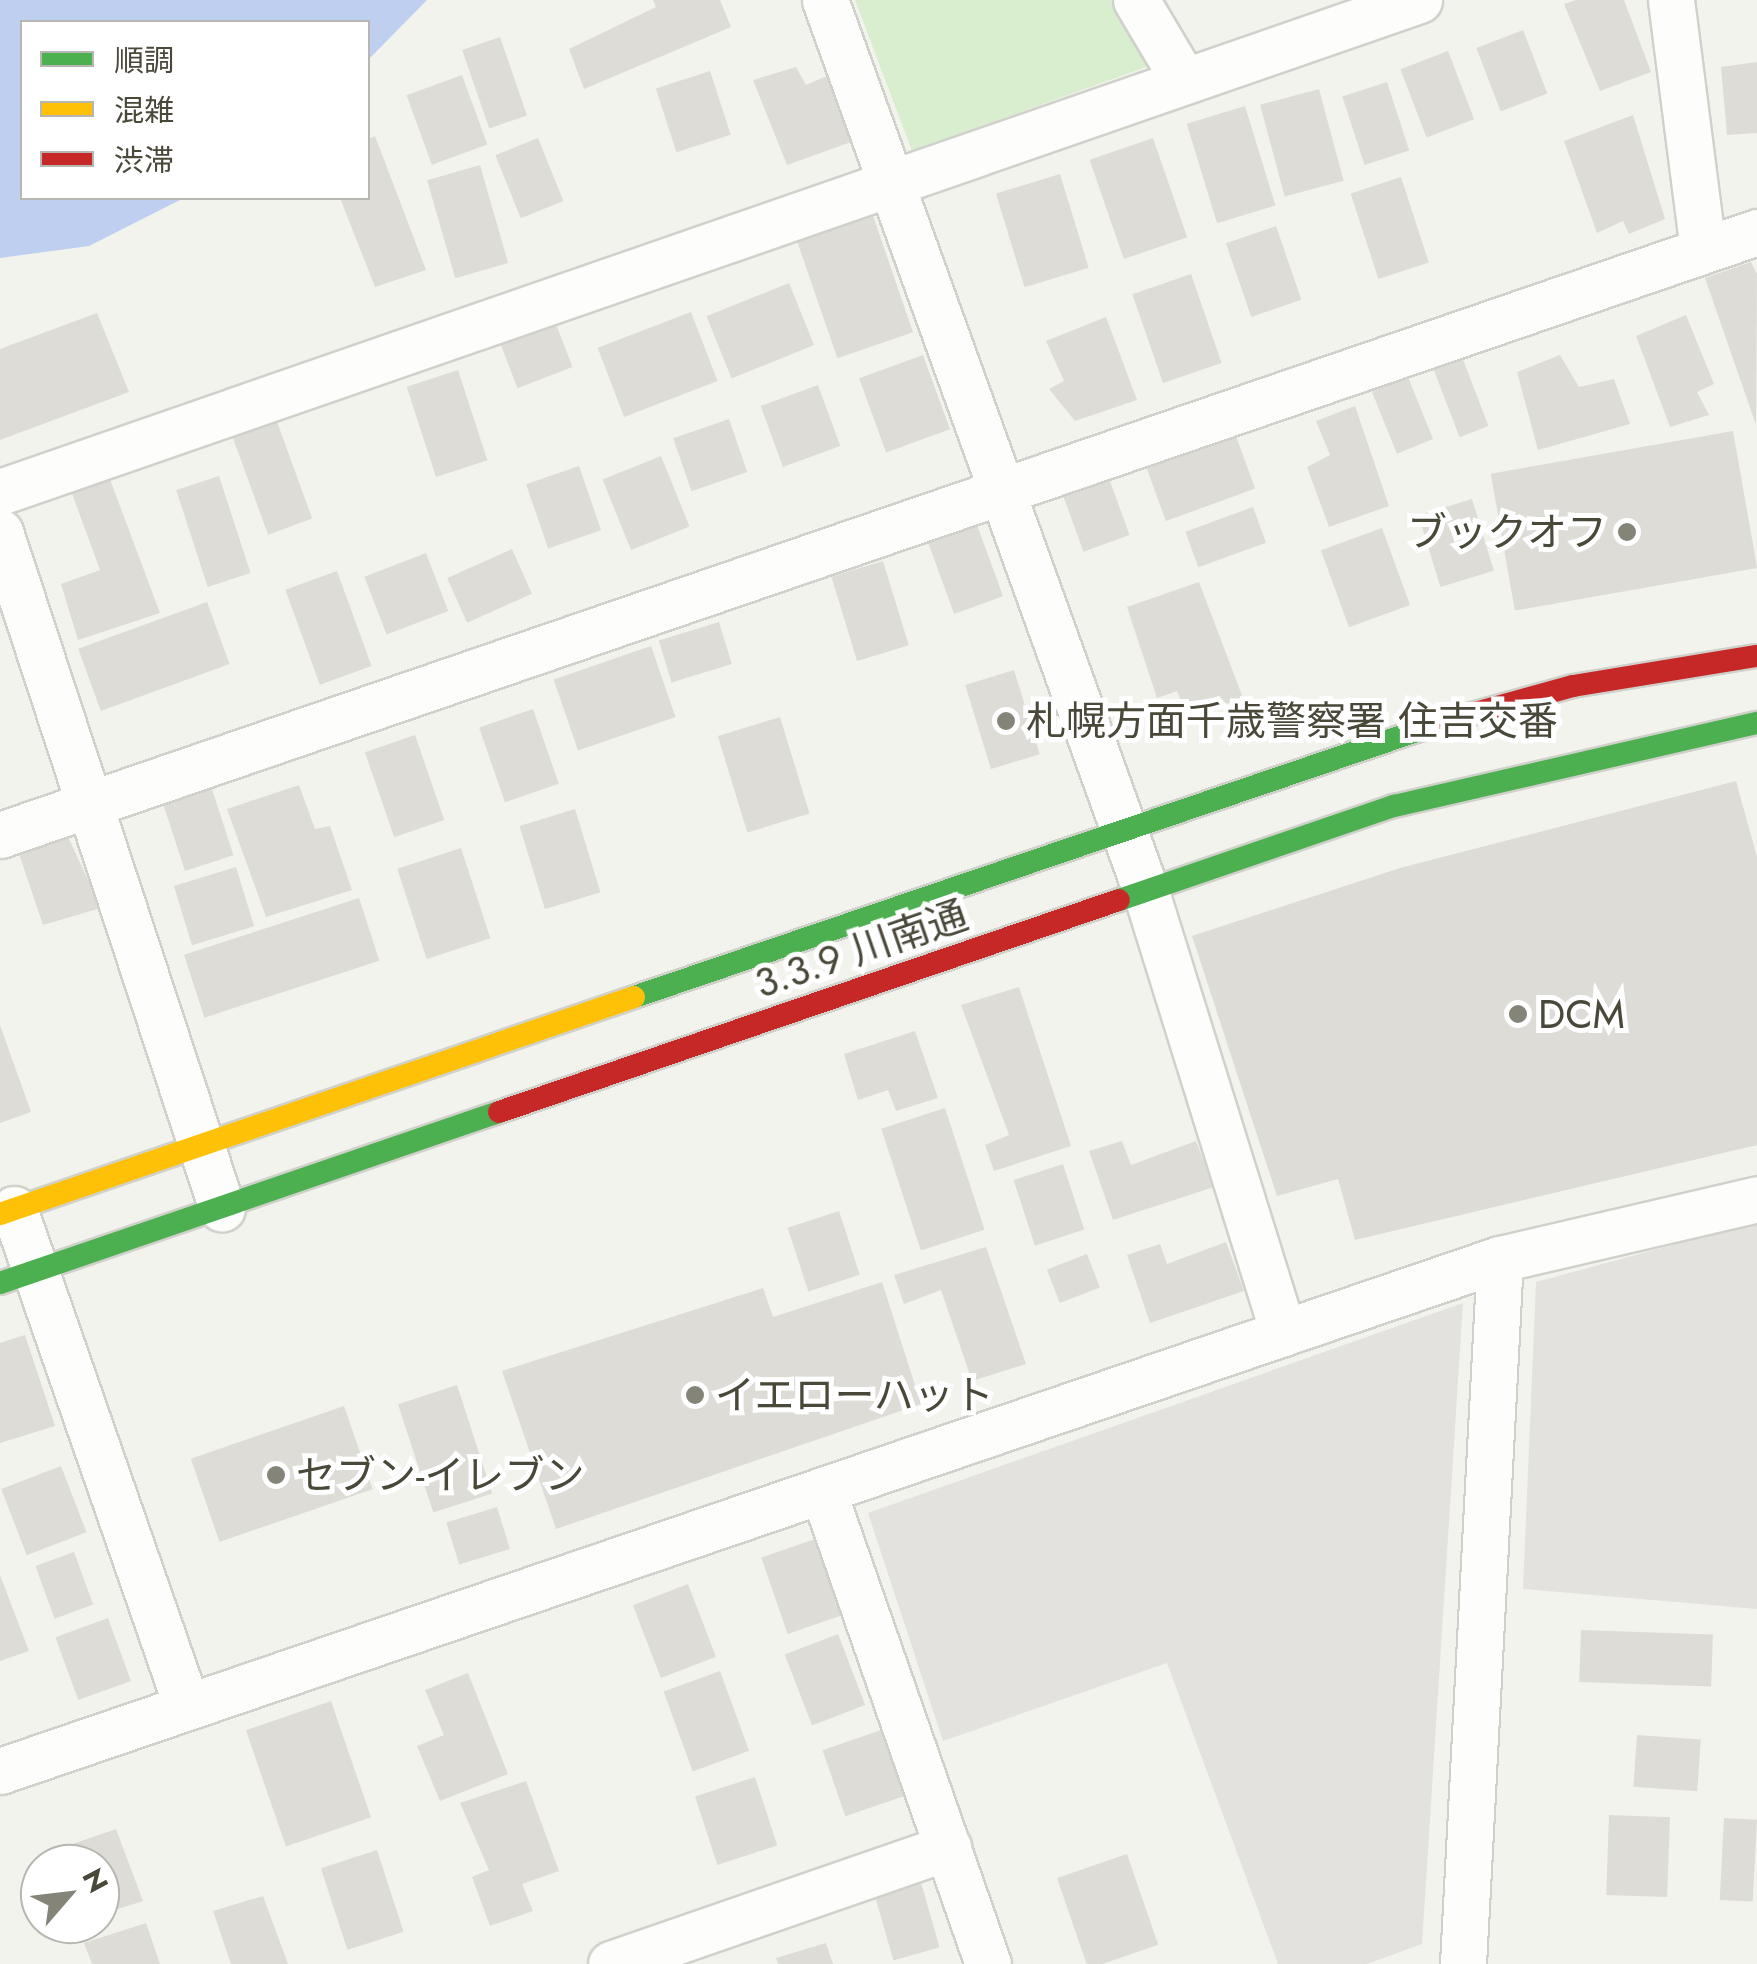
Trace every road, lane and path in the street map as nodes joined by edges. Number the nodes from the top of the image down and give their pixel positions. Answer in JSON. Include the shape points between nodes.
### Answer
{"nodes":[{"id":1,"x":825,"y":0,"type":"edge"},
{"id":2,"x":1136,"y":0,"type":"edge"},
{"id":3,"x":1419,"y":0,"type":"edge"},
{"id":4,"x":1671,"y":0,"type":"edge"},
{"id":5,"x":1184,"y":81,"type":"junction"},
{"id":6,"x":891,"y":183,"type":"junction"},
{"id":7,"x":1757,"y":232,"type":"edge"},
{"id":8,"x":1703,"y":250,"type":"junction"},
{"id":9,"x":0,"y":492,"type":"edge"},
{"id":10,"x":998,"y":492,"type":"junction"},
{"id":11,"x":0,"y":532,"type":"edge"},
{"id":12,"x":1757,"y":656,"type":"edge"},
{"id":13,"x":1757,"y":723,"type":"edge"},
{"id":14,"x":94,"y":802,"type":"junction"},
{"id":15,"x":1124,"y":831,"type":"junction"},
{"id":16,"x":0,"y":834,"type":"edge"},
{"id":17,"x":1145,"y":890,"type":"junction"},
{"id":18,"x":199,"y":1146,"type":"junction"},
{"id":19,"x":1757,"y":1199,"type":"edge"},
{"id":20,"x":222,"y":1209,"type":"junction"},
{"id":21,"x":7,"y":1212,"type":"edge"},
{"id":22,"x":1500,"y":1259,"type":"junction"},
{"id":23,"x":18,"y":1277,"type":"edge"},
{"id":24,"x":1283,"y":1334,"type":"junction"},
{"id":25,"x":823,"y":1490,"type":"junction"},
{"id":26,"x":187,"y":1707,"type":"junction"},
{"id":27,"x":0,"y":1771,"type":"edge"},
{"id":28,"x":948,"y":1848,"type":"junction"},
{"id":29,"x":610,"y":1964,"type":"edge"},
{"id":30,"x":988,"y":1964,"type":"edge"},
{"id":31,"x":1463,"y":1964,"type":"edge"}],
"edges":[{"from":1,"to":6,"type":"street"},
{"from":2,"to":5,"type":"street"},
{"from":3,"to":5,"type":"street"},
{"from":4,"to":8,"type":"street"},
{"from":5,"to":6,"type":"street"},
{"from":6,"to":9,"type":"street"},
{"from":6,"to":10,"type":"street"},
{"from":7,"to":8,"type":"street"},
{"from":8,"to":10,"type":"street"},
{"from":10,"to":14,"type":"street"},
{"from":10,"to":15,"type":"street"},
{"from":11,"to":14,"type":"street"},
{"from":12,"to":15,"type":"street","name":"3.3.9 川南通","via":[[1572,686],[1437,723]]},
{"from":13,"to":17,"type":"street","name":"3.3.9 川南通","via":[[1394,806]]},
{"from":14,"to":16,"type":"street"},
{"from":14,"to":18,"type":"street"},
{"from":15,"to":17,"type":"street"},
{"from":15,"to":18,"type":"street","name":"3.3.9 川南通"},
{"from":17,"to":20,"type":"street","name":"3.3.9 川南通"},
{"from":17,"to":24,"type":"street"},
{"from":18,"to":20,"type":"street"},
{"from":18,"to":21,"type":"street","name":"3.3.9 川南通"},
{"from":19,"to":22,"type":"street"},
{"from":20,"to":23,"type":"street","name":"3.3.9 川南通"},
{"from":21,"to":23,"type":"street"},
{"from":22,"to":24,"type":"street"},
{"from":22,"to":31,"type":"street"},
{"from":23,"to":26,"type":"street"},
{"from":24,"to":25,"type":"street"},
{"from":25,"to":26,"type":"street"},
{"from":25,"to":28,"type":"street"},
{"from":26,"to":27,"type":"street"},
{"from":28,"to":29,"type":"street"},
{"from":28,"to":30,"type":"street"}]}
